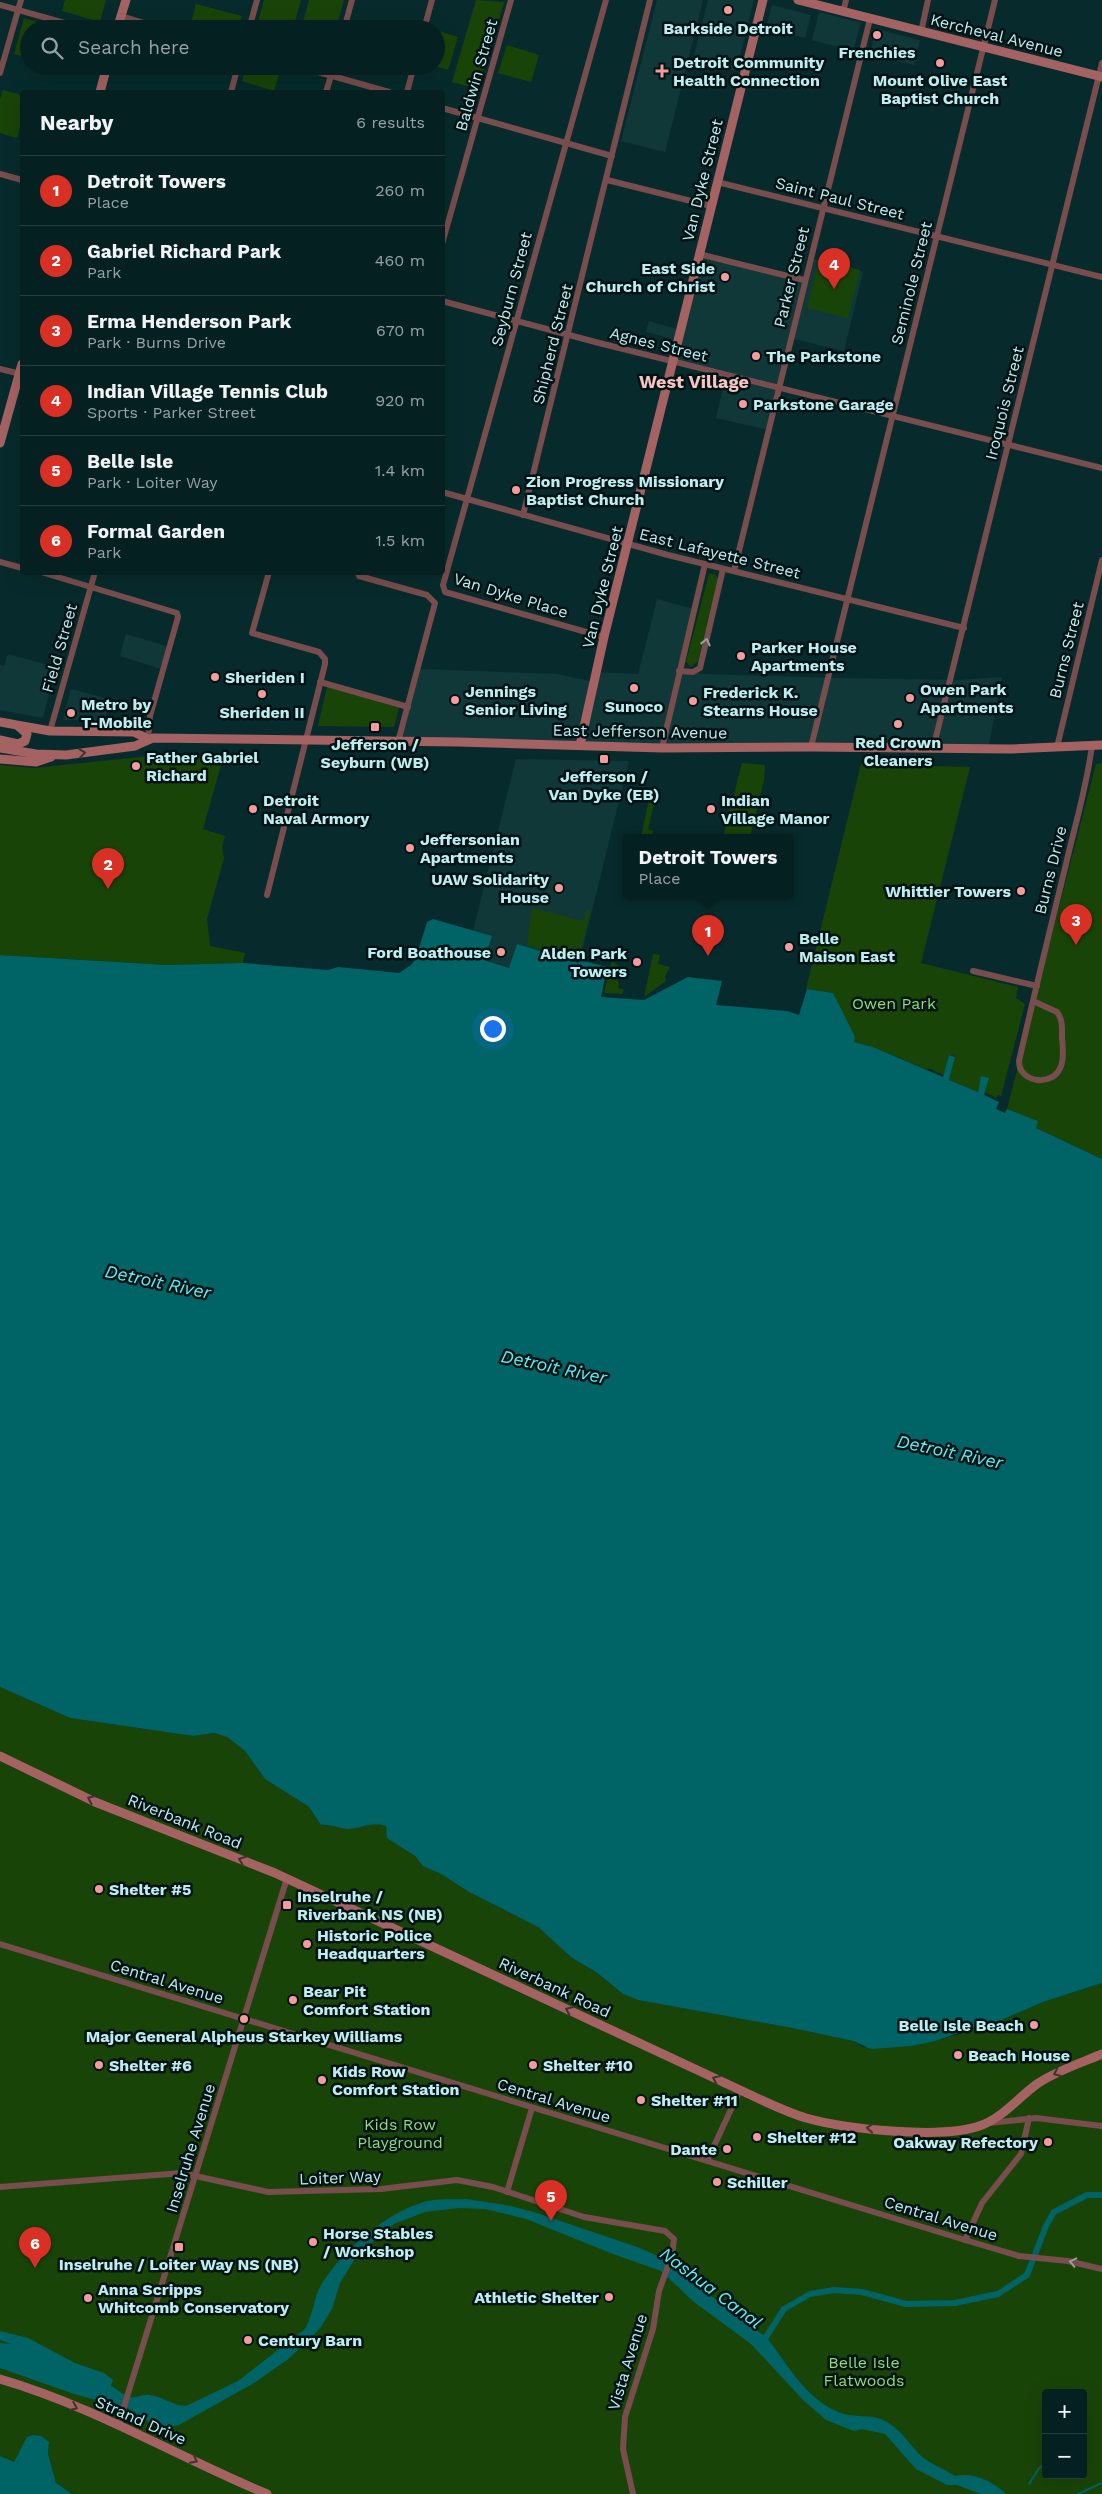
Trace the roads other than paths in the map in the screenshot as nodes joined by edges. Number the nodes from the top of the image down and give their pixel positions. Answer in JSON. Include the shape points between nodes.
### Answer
{"nodes":[{"id":1,"x":21,"y":0,"type":"edge"},
{"id":2,"x":126,"y":0,"type":"edge"},
{"id":3,"x":257,"y":0,"type":"edge"},
{"id":4,"x":352,"y":0,"type":"edge"},
{"id":5,"x":432,"y":0,"type":"edge"},
{"id":6,"x":511,"y":0,"type":"edge"},
{"id":7,"x":606,"y":0,"type":"edge"},
{"id":8,"x":650,"y":0,"type":"edge"},
{"id":9,"x":763,"y":0,"type":"edge"},
{"id":10,"x":798,"y":0,"type":"edge"},
{"id":11,"x":846,"y":0,"type":"edge"},
{"id":12,"x":928,"y":0,"type":"edge"},
{"id":13,"x":995,"y":0,"type":"edge"},
{"id":14,"x":0,"y":5,"type":"edge"},
{"id":15,"x":18,"y":10,"type":"junction"},
{"id":16,"x":843,"y":12,"type":"junction"},
{"id":17,"x":121,"y":16,"type":"junction"},
{"id":18,"x":870,"y":19,"type":"junction"},
{"id":19,"x":54,"y":20,"type":"edge"},
{"id":20,"x":120,"y":20,"type":"edge"},
{"id":21,"x":134,"y":20,"type":"edge"},
{"id":22,"x":251,"y":20,"type":"edge"},
{"id":23,"x":346,"y":20,"type":"edge"},
{"id":24,"x":426,"y":20,"type":"edge"},
{"id":25,"x":921,"y":32,"type":"junction"},
{"id":26,"x":983,"y":47,"type":"junction"},
{"id":27,"x":1102,"y":63,"type":"edge"},
{"id":28,"x":0,"y":73,"type":"edge"},
{"id":29,"x":105,"y":75,"type":"edge"},
{"id":30,"x":236,"y":75,"type":"edge"},
{"id":31,"x":328,"y":75,"type":"edge"},
{"id":32,"x":412,"y":75,"type":"edge"},
{"id":33,"x":331,"y":76,"type":"junction"},
{"id":34,"x":1100,"y":76,"type":"edge"},
{"id":35,"x":101,"y":90,"type":"edge"},
{"id":36,"x":232,"y":90,"type":"edge"},
{"id":37,"x":327,"y":90,"type":"edge"},
{"id":38,"x":382,"y":90,"type":"edge"},
{"id":39,"x":408,"y":90,"type":"edge"},
{"id":40,"x":445,"y":109,"type":"edge"},
{"id":41,"x":478,"y":118,"type":"junction"},
{"id":42,"x":565,"y":142,"type":"junction"},
{"id":43,"x":612,"y":156,"type":"junction"},
{"id":44,"x":0,"y":174,"type":"edge"},
{"id":45,"x":20,"y":179,"type":"edge"},
{"id":46,"x":607,"y":180,"type":"junction"},
{"id":47,"x":717,"y":182,"type":"junction"},
{"id":48,"x":711,"y":206,"type":"junction"},
{"id":49,"x":822,"y":208,"type":"junction"},
{"id":50,"x":445,"y":234,"type":"edge"},
{"id":51,"x":937,"y":236,"type":"junction"},
{"id":52,"x":699,"y":254,"type":"junction"},
{"id":53,"x":1053,"y":265,"type":"junction"},
{"id":54,"x":1102,"y":277,"type":"edge"},
{"id":55,"x":804,"y":280,"type":"junction"},
{"id":56,"x":445,"y":301,"type":"edge"},
{"id":57,"x":517,"y":321,"type":"junction"},
{"id":58,"x":568,"y":336,"type":"junction"},
{"id":59,"x":673,"y":362,"type":"junction"},
{"id":60,"x":0,"y":369,"type":"edge"},
{"id":61,"x":20,"y":370,"type":"edge"},
{"id":62,"x":20,"y":377,"type":"edge"},
{"id":63,"x":778,"y":388,"type":"junction"},
{"id":64,"x":892,"y":416,"type":"junction"},
{"id":65,"x":0,"y":443,"type":"edge"},
{"id":66,"x":1008,"y":445,"type":"junction"},
{"id":67,"x":1102,"y":468,"type":"edge"},
{"id":68,"x":445,"y":493,"type":"edge"},
{"id":69,"x":466,"y":499,"type":"junction"},
{"id":70,"x":523,"y":515,"type":"junction"},
{"id":71,"x":627,"y":544,"type":"junction"},
{"id":72,"x":1102,"y":560,"type":"edge"},
{"id":73,"x":0,"y":562,"type":"edge"},
{"id":74,"x":704,"y":564,"type":"junction"},
{"id":75,"x":20,"y":567,"type":"edge"},
{"id":76,"x":723,"y":569,"type":"junction"},
{"id":77,"x":734,"y":571,"type":"junction"},
{"id":78,"x":50,"y":575,"type":"edge"},
{"id":79,"x":94,"y":575,"type":"edge"},
{"id":80,"x":268,"y":575,"type":"edge"},
{"id":81,"x":359,"y":575,"type":"edge"},
{"id":82,"x":443,"y":585,"type":"joint"},
{"id":83,"x":91,"y":587,"type":"junction"},
{"id":84,"x":847,"y":599,"type":"junction"},
{"id":85,"x":964,"y":628,"type":"junction"},
{"id":86,"x":604,"y":637,"type":"junction"},
{"id":87,"x":679,"y":671,"type":"junction"},
{"id":88,"x":320,"y":682,"type":"junction"},
{"id":89,"x":408,"y":706,"type":"junction"},
{"id":90,"x":0,"y":722,"type":"edge"},
{"id":91,"x":16,"y":725,"type":"junction"},
{"id":92,"x":50,"y":731,"type":"junction"},
{"id":93,"x":148,"y":739,"type":"junction"},
{"id":94,"x":0,"y":740,"type":"edge"},
{"id":95,"x":305,"y":740,"type":"junction"},
{"id":96,"x":398,"y":742,"type":"junction"},
{"id":97,"x":1092,"y":745,"type":"junction"},
{"id":98,"x":1102,"y":745,"type":"edge"},
{"id":99,"x":580,"y":746,"type":"junction"},
{"id":100,"x":811,"y":747,"type":"junction"},
{"id":101,"x":1057,"y":747,"type":"junction"},
{"id":102,"x":0,"y":748,"type":"edge"},
{"id":103,"x":662,"y":748,"type":"junction"},
{"id":104,"x":933,"y":749,"type":"junction"},
{"id":105,"x":59,"y":755,"type":"junction"},
{"id":106,"x":0,"y":759,"type":"edge"},
{"id":107,"x":267,"y":895,"type":"dead end"},
{"id":108,"x":973,"y":971,"type":"dead end"},
{"id":109,"x":1037,"y":986,"type":"junction"},
{"id":110,"x":1033,"y":1002,"type":"junction"},
{"id":111,"x":0,"y":1756,"type":"edge"},
{"id":112,"x":287,"y":1878,"type":"junction"},
{"id":113,"x":0,"y":1944,"type":"edge"},
{"id":114,"x":244,"y":2019,"type":"junction"},
{"id":115,"x":1102,"y":2054,"type":"edge"},
{"id":116,"x":740,"y":2090,"type":"junction"},
{"id":117,"x":532,"y":2108,"type":"junction"},
{"id":118,"x":1029,"y":2118,"type":"junction"},
{"id":119,"x":987,"y":2123,"type":"junction"},
{"id":120,"x":1102,"y":2126,"type":"edge"},
{"id":121,"x":707,"y":2161,"type":"junction"},
{"id":122,"x":196,"y":2175,"type":"junction"},
{"id":123,"x":0,"y":2187,"type":"edge"},
{"id":124,"x":507,"y":2192,"type":"junction"},
{"id":125,"x":674,"y":2239,"type":"joint"},
{"id":126,"x":965,"y":2240,"type":"junction"},
{"id":127,"x":1102,"y":2269,"type":"edge"},
{"id":128,"x":0,"y":2379,"type":"edge"},
{"id":129,"x":118,"y":2426,"type":"junction"},
{"id":130,"x":267,"y":2494,"type":"edge"},
{"id":131,"x":633,"y":2494,"type":"edge"}],
"edges":[{"from":1,"to":15,"type":"street"},
{"from":2,"to":17,"type":"main road"},
{"from":3,"to":22,"type":"street"},
{"from":4,"to":23,"type":"street"},
{"from":5,"to":24,"type":"street"},
{"from":6,"to":41,"type":"street","name":"Baldwin Street"},
{"from":7,"to":42,"type":"street","name":"Seyburn Street"},
{"from":8,"to":43,"type":"street"},
{"from":9,"to":47,"type":"main road","name":"Van Dyke Street"},
{"from":10,"to":16,"type":"main road","name":"Kercheval Avenue"},
{"from":11,"to":16,"type":"street"},
{"from":12,"to":25,"type":"street"},
{"from":13,"to":26,"type":"street","name":"Seminole Street"},
{"from":14,"to":15,"type":"street"},
{"from":15,"to":19,"type":"street"},
{"from":15,"to":28,"type":"street"},
{"from":16,"to":18,"type":"main road","name":"Kercheval Avenue"},
{"from":17,"to":20,"type":"main road"},
{"from":17,"to":21,"type":"street"},
{"from":18,"to":25,"type":"main road","name":"Kercheval Avenue"},
{"from":18,"to":49,"type":"street","name":"Parker Street"},
{"from":25,"to":26,"type":"main road","name":"Kercheval Avenue"},
{"from":26,"to":34,"type":"main road","name":"Kercheval Avenue"},
{"from":26,"to":51,"type":"street","name":"Seminole Street"},
{"from":27,"to":34,"type":"street","name":"Iroquois Street"},
{"from":29,"to":35,"type":"main road"},
{"from":30,"to":36,"type":"street"},
{"from":31,"to":33,"type":"street"},
{"from":32,"to":39,"type":"street"},
{"from":33,"to":37,"type":"street"},
{"from":33,"to":38,"type":"street"},
{"from":34,"to":53,"type":"street","name":"Iroquois Street"},
{"from":40,"to":41,"type":"street"},
{"from":41,"to":42,"type":"street"},
{"from":41,"to":50,"type":"street","name":"Baldwin Street"},
{"from":42,"to":43,"type":"street"},
{"from":42,"to":57,"type":"street","name":"Seyburn Street"},
{"from":43,"to":46,"type":"street","name":"Shipherd Street"},
{"from":44,"to":45,"type":"street"},
{"from":46,"to":48,"type":"street"},
{"from":46,"to":58,"type":"street","name":"Shipherd Street"},
{"from":47,"to":48,"type":"main road","name":"Van Dyke Street"},
{"from":47,"to":49,"type":"street","name":"Saint Paul Street"},
{"from":48,"to":52,"type":"main road","name":"Van Dyke Street"},
{"from":49,"to":51,"type":"street","name":"Saint Paul Street"},
{"from":49,"to":55,"type":"street","name":"Parker Street"},
{"from":51,"to":53,"type":"street","name":"Saint Paul Street"},
{"from":51,"to":64,"type":"street","name":"Seminole Street"},
{"from":52,"to":55,"type":"street"},
{"from":52,"to":59,"type":"main road","name":"Van Dyke Street"},
{"from":53,"to":54,"type":"street","name":"Saint Paul Street"},
{"from":53,"to":66,"type":"street","name":"Iroquois Street"},
{"from":55,"to":63,"type":"street","name":"Parker Street"},
{"from":56,"to":57,"type":"street","name":"Agnes Street"},
{"from":57,"to":58,"type":"street","name":"Agnes Street"},
{"from":57,"to":69,"type":"street","name":"Seyburn Street"},
{"from":58,"to":59,"type":"street","name":"Agnes Street"},
{"from":58,"to":70,"type":"street","name":"Shipherd Street"},
{"from":59,"to":63,"type":"street","name":"Agnes Street"},
{"from":59,"to":71,"type":"main road","name":"Van Dyke Street"},
{"from":60,"to":61,"type":"street"},
{"from":62,"to":65,"type":"main road"},
{"from":63,"to":64,"type":"street","name":"Agnes Street"},
{"from":63,"to":77,"type":"street","name":"Parker Street"},
{"from":64,"to":66,"type":"street","name":"Agnes Street"},
{"from":64,"to":84,"type":"street","name":"Seminole Street"},
{"from":66,"to":67,"type":"street","name":"Agnes Street"},
{"from":66,"to":85,"type":"street","name":"Iroquois Street"},
{"from":68,"to":69,"type":"street","name":"East Lafayette Street"},
{"from":69,"to":70,"type":"street","name":"East Lafayette Street"},
{"from":69,"to":82,"type":"street","name":"Seyburn Street"},
{"from":70,"to":71,"type":"street","name":"East Lafayette Street"},
{"from":71,"to":74,"type":"street","name":"East Lafayette Street"},
{"from":71,"to":86,"type":"main road","name":"Van Dyke Street"},
{"from":72,"to":101,"type":"street","name":"Burns Street"},
{"from":73,"to":75,"type":"street"},
{"from":74,"to":76,"type":"street","name":"East Lafayette Street"},
{"from":74,"to":87,"type":"street"},
{"from":76,"to":77,"type":"street","name":"East Lafayette Street"},
{"from":87,"to":76,"type":"street","one_way":true,"via":[[693,672],[700,668]]},
{"from":77,"to":84,"type":"street","name":"East Lafayette Street"},
{"from":78,"to":83,"type":"street"},
{"from":79,"to":83,"type":"street","name":"Field Street"},
{"from":80,"to":88,"type":"street","via":[[252,633],[323,656],[326,664]]},
{"from":81,"to":89,"type":"street","via":[[427,595],[434,601],[435,609]]},
{"from":82,"to":86,"type":"street","name":"Van Dyke Place","via":[[445,592]]},
{"from":83,"to":92,"type":"street","name":"Field Street"},
{"from":83,"to":93,"type":"street","via":[[177,613],[150,716]]},
{"from":84,"to":85,"type":"street","name":"East Lafayette Street"},
{"from":84,"to":100,"type":"street","name":"Seminole Street"},
{"from":85,"to":104,"type":"street","name":"Iroquois Street"},
{"from":86,"to":99,"type":"main road","name":"Van Dyke Street"},
{"from":87,"to":103,"type":"street"},
{"from":88,"to":89,"type":"street"},
{"from":88,"to":95,"type":"street"},
{"from":89,"to":96,"type":"street"},
{"from":90,"to":91,"type":"main road","name":"East Jefferson Avenue"},
{"from":91,"to":92,"type":"main road","name":"East Jefferson Avenue"},
{"from":91,"to":94,"type":"main road","via":[[27,734],[25,741],[18,744]]},
{"from":92,"to":93,"type":"main road","name":"East Jefferson Avenue","via":[[134,732]]},
{"from":93,"to":95,"type":"main road","name":"East Jefferson Avenue"},
{"from":105,"to":93,"type":"main road","name":"East Jefferson Avenue","one_way":true,"via":[[135,746]]},
{"from":95,"to":96,"type":"main road","name":"East Jefferson Avenue"},
{"from":95,"to":107,"type":"street"},
{"from":96,"to":99,"type":"main road","name":"East Jefferson Avenue"},
{"from":97,"to":98,"type":"main road","name":"East Jefferson Avenue"},
{"from":97,"to":101,"type":"main road","name":"East Jefferson Avenue"},
{"from":97,"to":109,"type":"street","name":"Burns Drive","via":[[1085,788]]},
{"from":99,"to":103,"type":"main road","name":"East Jefferson Avenue"},
{"from":100,"to":103,"type":"main road","name":"East Jefferson Avenue"},
{"from":100,"to":104,"type":"main road","name":"East Jefferson Avenue"},
{"from":101,"to":104,"type":"main road","name":"East Jefferson Avenue"},
{"from":102,"to":105,"type":"main road","name":"East Jefferson Avenue"},
{"from":105,"to":106,"type":"main road","via":[[36,762]]},
{"from":108,"to":109,"type":"street"},
{"from":109,"to":110,"type":"street","name":"Burns Drive"},
{"from":110,"to":110,"type":"street","name":"Burns Drive","via":[[1019,1065],[1030,1078],[1045,1080],[1055,1075],[1062,1065],[1062,1024],[1057,1012]]},
{"from":112,"to":111,"type":"main road","name":"Riverbank Road","one_way":true,"via":[[96,1802]]},
{"from":112,"to":114,"type":"street","name":"Inselruhe Avenue"},
{"from":116,"to":112,"type":"main road","name":"Riverbank Road","one_way":true},
{"from":113,"to":114,"type":"street","name":"Central Avenue"},
{"from":114,"to":117,"type":"street","name":"Central Avenue"},
{"from":114,"to":122,"type":"street","name":"Inselruhe Avenue"},
{"from":115,"to":119,"type":"main road","name":"Riverbank Road","one_way":true,"via":[[1043,2081]]},
{"from":119,"to":116,"type":"main road","name":"Riverbank Road","one_way":true,"via":[[960,2130],[931,2132],[861,2127],[808,2118]]},
{"from":116,"to":121,"type":"street"},
{"from":117,"to":121,"type":"street","name":"Central Avenue"},
{"from":117,"to":124,"type":"street"},
{"from":118,"to":119,"type":"street"},
{"from":118,"to":120,"type":"street"},
{"from":118,"to":126,"type":"street","via":[[1021,2154],[984,2200]]},
{"from":121,"to":126,"type":"street","name":"Central Avenue"},
{"from":122,"to":123,"type":"street","name":"Loiter Way","via":[[153,2174]]},
{"from":122,"to":124,"type":"street","name":"Loiter Way","via":[[268,2192],[381,2189],[457,2180]]},
{"from":122,"to":129,"type":"street","name":"Inselruhe Avenue"},
{"from":124,"to":125,"type":"street","name":"Loiter Way","via":[[592,2219],[660,2230]]},
{"from":125,"to":131,"type":"street","name":"Vista Avenue","via":[[654,2329],[624,2416],[623,2450]]},
{"from":127,"to":126,"type":"street","name":"Central Avenue","one_way":true,"via":[[1068,2261],[1019,2256]]},
{"from":128,"to":129,"type":"main road","name":"Strand Drive","one_way":true},
{"from":129,"to":130,"type":"main road","name":"Strand Drive","one_way":true}]}
